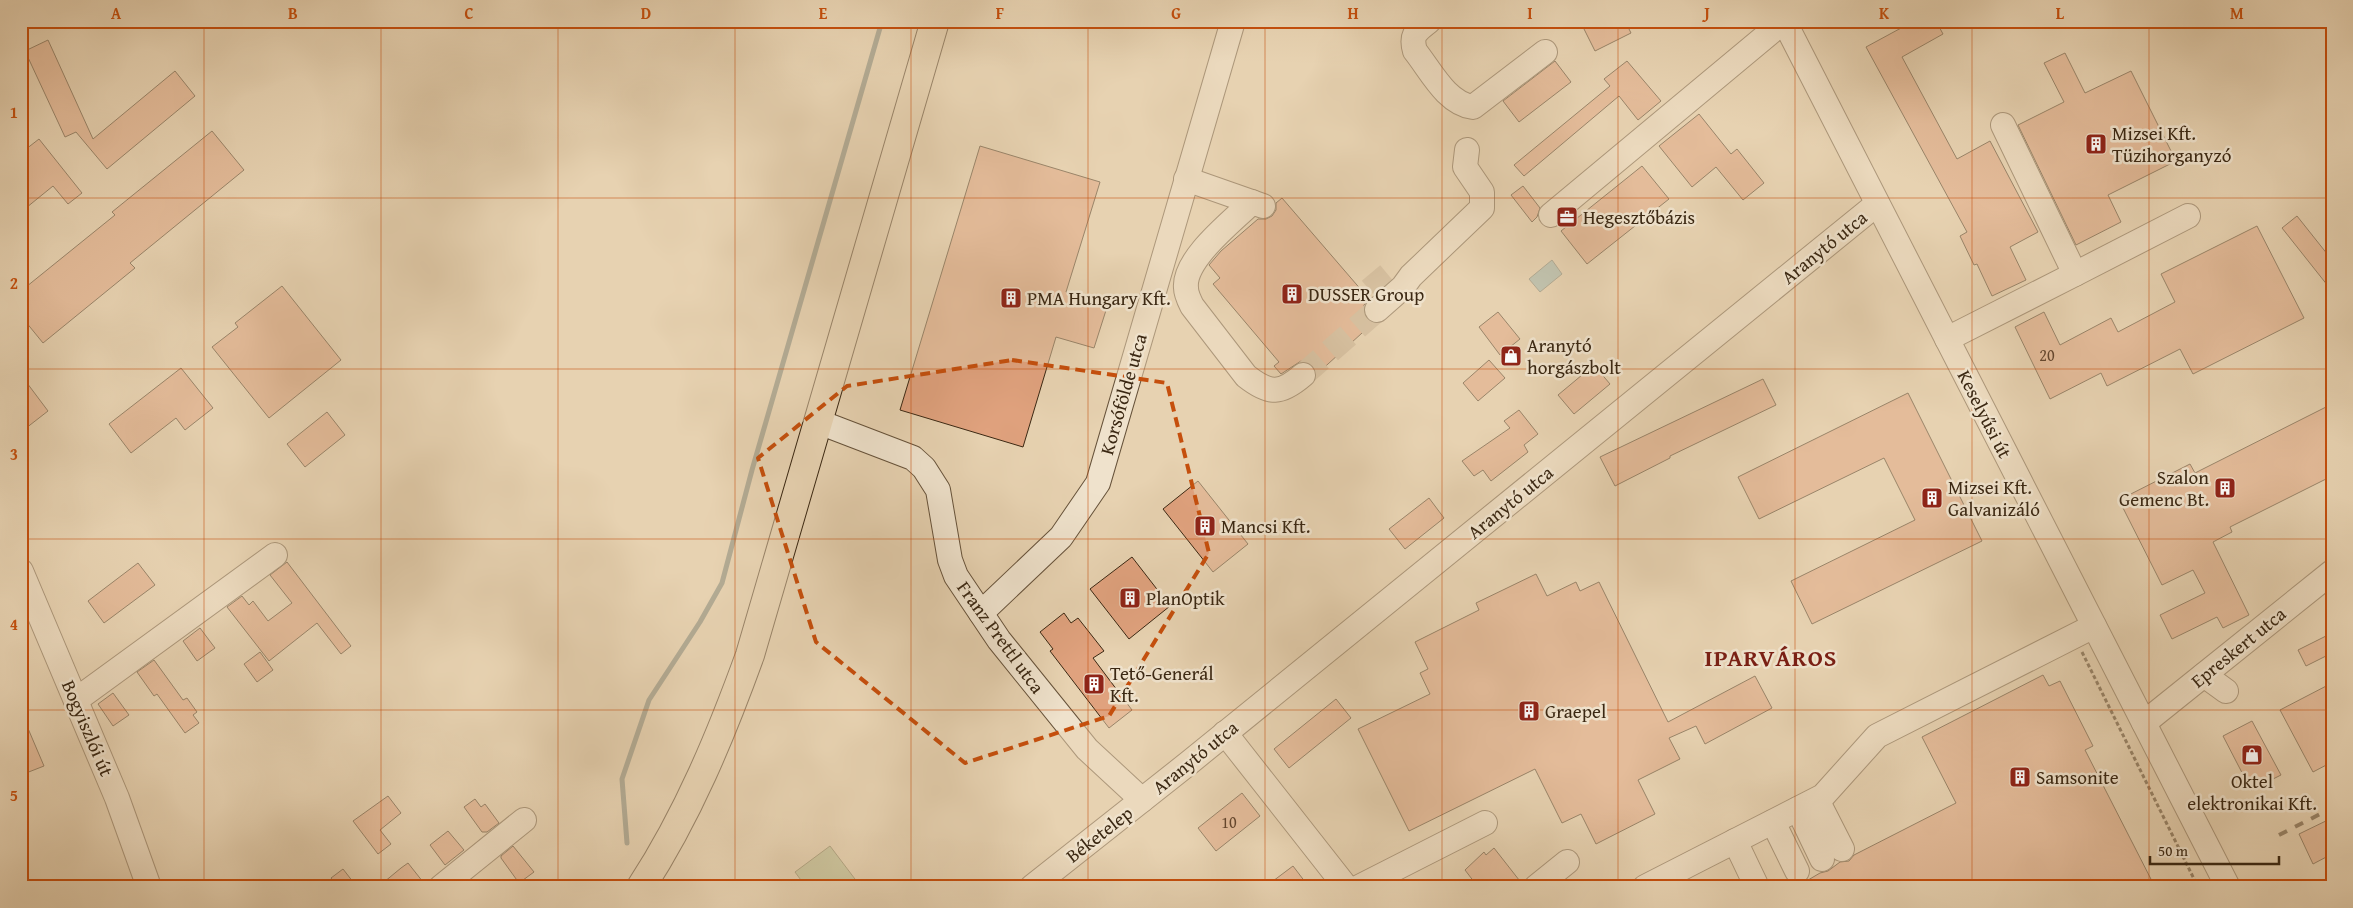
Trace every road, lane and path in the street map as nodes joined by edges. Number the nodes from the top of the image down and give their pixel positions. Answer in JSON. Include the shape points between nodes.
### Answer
{"nodes":[{"id":1,"x":935,"y":21,"type":"edge"},
{"id":2,"x":1233,"y":21,"type":"edge"},
{"id":3,"x":1429,"y":21,"type":"edge"},
{"id":4,"x":1784,"y":21,"type":"edge"},
{"id":5,"x":1545,"y":52,"type":"dead end"},
{"id":6,"x":2004,"y":125,"type":"dead end"},
{"id":7,"x":1467,"y":150,"type":"dead end"},
{"id":8,"x":1186,"y":178,"type":"junction"},
{"id":9,"x":1877,"y":204,"type":"junction"},
{"id":10,"x":1551,"y":215,"type":"dead end"},
{"id":11,"x":2188,"y":216,"type":"dead end"},
{"id":12,"x":2075,"y":274,"type":"junction"},
{"id":13,"x":1377,"y":310,"type":"tunnel mouth"},
{"id":14,"x":1947,"y":339,"type":"junction"},
{"id":15,"x":1303,"y":375,"type":"tunnel mouth"},
{"id":16,"x":818,"y":422,"type":"junction"},
{"id":17,"x":275,"y":555,"type":"dead end"},
{"id":18,"x":21,"y":572,"type":"edge"},
{"id":19,"x":2331,"y":573,"type":"edge"},
{"id":20,"x":981,"y":613,"type":"junction"},
{"id":21,"x":2094,"y":626,"type":"junction"},
{"id":22,"x":2204,"y":675,"type":"junction"},
{"id":23,"x":2226,"y":691,"type":"dead end"},
{"id":24,"x":76,"y":700,"type":"junction"},
{"id":25,"x":2144,"y":723,"type":"junction"},
{"id":26,"x":1225,"y":733,"type":"junction"},
{"id":27,"x":1142,"y":800,"type":"junction"},
{"id":28,"x":1807,"y":804,"type":"junction"},
{"id":29,"x":524,"y":820,"type":"dead end"},
{"id":30,"x":1773,"y":822,"type":"junction"},
{"id":31,"x":1485,"y":823,"type":"dead end"},
{"id":32,"x":1735,"y":841,"type":"junction"},
{"id":33,"x":1832,"y":854,"type":"dead end"},
{"id":34,"x":1567,"y":862,"type":"dead end"},
{"id":35,"x":1797,"y":871,"type":"dead end"},
{"id":36,"x":1680,"y":879,"type":"edge"},
{"id":37,"x":149,"y":887,"type":"edge"},
{"id":38,"x":440,"y":887,"type":"edge"},
{"id":39,"x":641,"y":887,"type":"edge"},
{"id":40,"x":1032,"y":887,"type":"edge"},
{"id":41,"x":1346,"y":887,"type":"edge"},
{"id":42,"x":1359,"y":887,"type":"edge"},
{"id":43,"x":1536,"y":887,"type":"edge"},
{"id":44,"x":1645,"y":887,"type":"edge"},
{"id":45,"x":1757,"y":887,"type":"edge"},
{"id":46,"x":2228,"y":887,"type":"edge"}],
"edges":[{"from":1,"to":16,"type":"main road"},
{"from":2,"to":8,"type":"street","name":"Korsófölde utca"},
{"from":3,"to":5,"type":"street","via":[[1415,33],[1412,42],[1415,51],[1453,100],[1462,105],[1473,107]]},
{"from":4,"to":9,"type":"street","name":"Keselyűsi út"},
{"from":4,"to":10,"type":"street"},
{"from":6,"to":12,"type":"street"},
{"from":7,"to":13,"type":"street","via":[[1465,166],[1482,192],[1482,208]]},
{"from":8,"to":15,"type":"street","via":[[1258,204],[1194,262],[1186,287],[1192,306],[1254,383],[1281,390]]},
{"from":8,"to":20,"type":"street","name":"Korsófölde utca","via":[[1098,483],[1061,537]]},
{"from":9,"to":14,"type":"street","name":"Keselyűsi út"},
{"from":9,"to":26,"type":"street","name":"Aranytó utca"},
{"from":11,"to":12,"type":"street"},
{"from":12,"to":14,"type":"street"},
{"from":14,"to":21,"type":"street","name":"Keselyűsi út"},
{"from":16,"to":20,"type":"street","name":"Franz Prettl utca","via":[[913,458],[924,468],[938,490],[950,560],[956,576]]},
{"from":16,"to":39,"type":"main road","via":[[750,655],[732,705],[694,794]]},
{"from":17,"to":24,"type":"street"},
{"from":18,"to":24,"type":"street","name":"Bogyiszlói út"},
{"from":19,"to":22,"type":"street","name":"Epreskert utca"},
{"from":20,"to":27,"type":"street","name":"Franz Prettl utca","via":[[1087,749]]},
{"from":21,"to":25,"type":"street","name":"Keselyűsi út"},
{"from":21,"to":28,"type":"street","via":[[1877,736],[1823,796]]},
{"from":22,"to":23,"type":"street"},
{"from":22,"to":25,"type":"street","name":"Epreskert utca"},
{"from":24,"to":37,"type":"street","name":"Bogyiszlói út","via":[[117,798]]},
{"from":25,"to":46,"type":"street","name":"Keselyűsi út"},
{"from":26,"to":27,"type":"street","name":"Aranytó utca"},
{"from":26,"to":41,"type":"street"},
{"from":27,"to":40,"type":"street","name":"Béketelep"},
{"from":28,"to":30,"type":"street"},
{"from":28,"to":33,"type":"street"},
{"from":29,"to":38,"type":"street"},
{"from":30,"to":32,"type":"street"},
{"from":30,"to":35,"type":"street"},
{"from":31,"to":42,"type":"street"},
{"from":32,"to":36,"type":"street"},
{"from":32,"to":45,"type":"street"},
{"from":34,"to":43,"type":"street"},
{"from":36,"to":44,"type":"street"}]}
